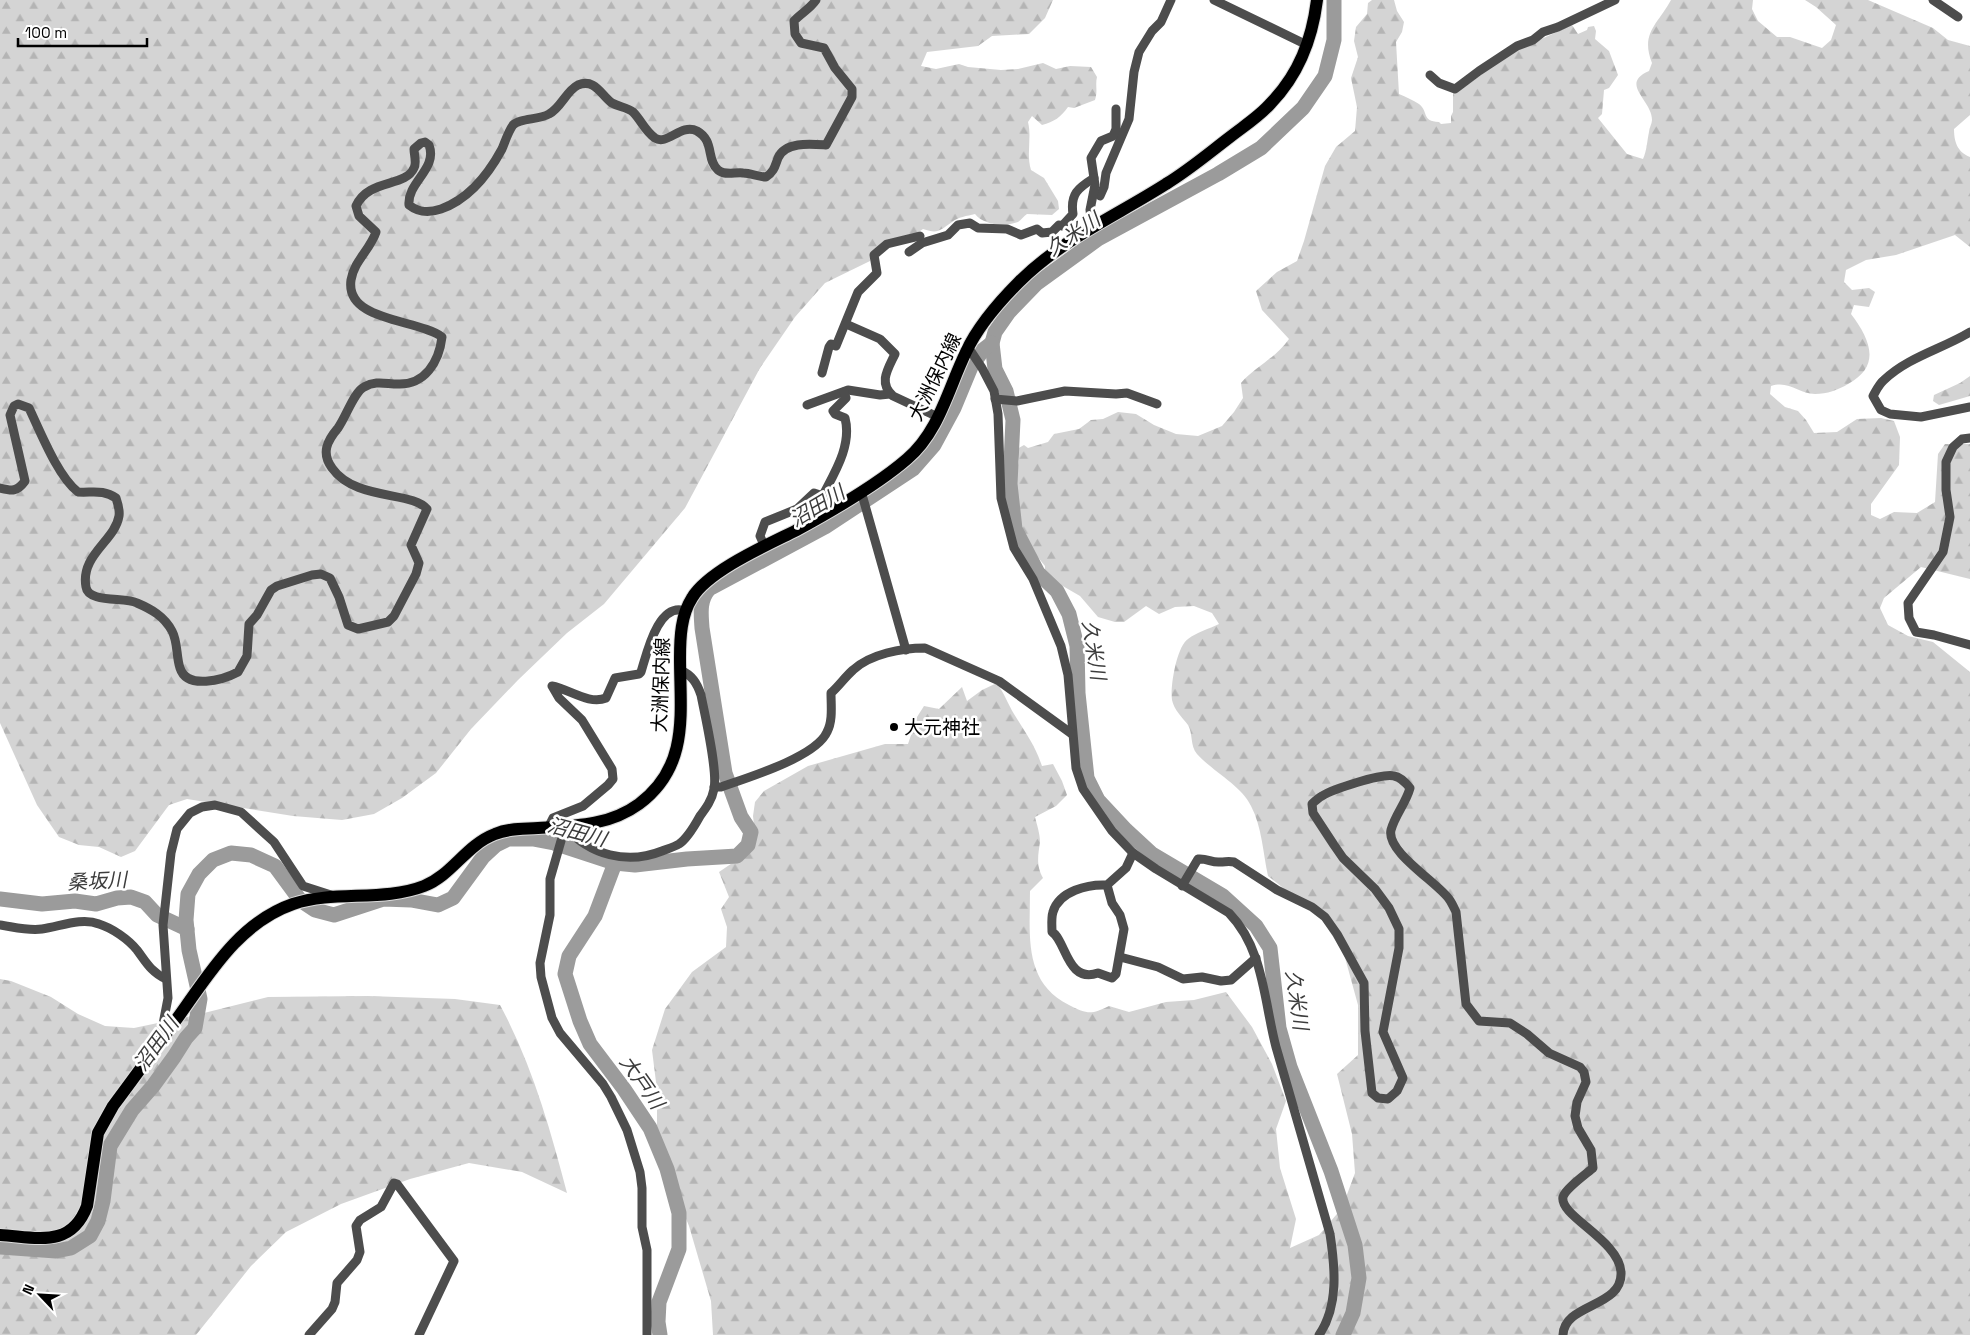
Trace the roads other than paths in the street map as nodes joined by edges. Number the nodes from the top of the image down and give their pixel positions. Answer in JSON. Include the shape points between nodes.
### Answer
{"nodes":[{"id":1,"x":816,"y":0,"type":"edge"},
{"id":2,"x":1171,"y":0,"type":"edge"},
{"id":3,"x":1214,"y":0,"type":"edge"},
{"id":4,"x":1316,"y":0,"type":"edge"},
{"id":5,"x":1616,"y":0,"type":"edge"},
{"id":6,"x":1936,"y":1,"type":"edge"},
{"id":7,"x":1958,"y":17,"type":"dead end"},
{"id":8,"x":1307,"y":45,"type":"junction"},
{"id":9,"x":1430,"y":74,"type":"dead end"},
{"id":10,"x":1116,"y":109,"type":"dead end"},
{"id":11,"x":1094,"y":178,"type":"junction"},
{"id":12,"x":1100,"y":196,"type":"dead end"},
{"id":13,"x":1092,"y":227,"type":"junction"},
{"id":14,"x":920,"y":236,"type":"dead end"},
{"id":15,"x":909,"y":252,"type":"dead end"},
{"id":16,"x":846,"y":324,"type":"junction"},
{"id":17,"x":1970,"y":332,"type":"edge"},
{"id":18,"x":970,"y":349,"type":"junction"},
{"id":19,"x":822,"y":372,"type":"dead end"},
{"id":20,"x":844,"y":392,"type":"junction"},
{"id":21,"x":890,"y":394,"type":"junction"},
{"id":22,"x":995,"y":399,"type":"junction"},
{"id":23,"x":1157,"y":404,"type":"dead end"},
{"id":24,"x":808,"y":406,"type":"dead end"},
{"id":25,"x":1970,"y":407,"type":"edge"},
{"id":26,"x":938,"y":417,"type":"junction"},
{"id":27,"x":1970,"y":438,"type":"edge"},
{"id":28,"x":0,"y":488,"type":"edge"},
{"id":29,"x":862,"y":493,"type":"junction"},
{"id":30,"x":823,"y":496,"type":"junction"},
{"id":31,"x":832,"y":509,"type":"junction"},
{"id":32,"x":764,"y":545,"type":"junction"},
{"id":33,"x":686,"y":611,"type":"junction"},
{"id":34,"x":1970,"y":644,"type":"edge"},
{"id":35,"x":906,"y":650,"type":"junction"},
{"id":36,"x":680,"y":670,"type":"junction"},
{"id":37,"x":1072,"y":734,"type":"junction"},
{"id":38,"x":718,"y":787,"type":"junction"},
{"id":39,"x":548,"y":828,"type":"junction"},
{"id":40,"x":564,"y":833,"type":"junction"},
{"id":41,"x":1132,"y":853,"type":"junction"},
{"id":42,"x":1183,"y":883,"type":"junction"},
{"id":43,"x":1106,"y":885,"type":"junction"},
{"id":44,"x":335,"y":896,"type":"junction"},
{"id":45,"x":0,"y":925,"type":"edge"},
{"id":46,"x":1120,"y":957,"type":"junction"},
{"id":47,"x":1256,"y":958,"type":"junction"},
{"id":48,"x":166,"y":979,"type":"junction"},
{"id":49,"x":159,"y":1043,"type":"junction"},
{"id":50,"x":0,"y":1235,"type":"edge"},
{"id":51,"x":309,"y":1335,"type":"edge"},
{"id":52,"x":419,"y":1335,"type":"edge"},
{"id":53,"x":647,"y":1335,"type":"edge"},
{"id":54,"x":1319,"y":1335,"type":"edge"},
{"id":55,"x":1563,"y":1335,"type":"edge"}],
"edges":[{"from":1,"to":28,"type":"street","via":[[812,8],[794,21],[795,34],[801,43],[824,48],[852,89],[852,97],[826,145],[788,148],[781,152],[772,173],[766,177],[719,171],[714,166],[706,138],[696,131],[689,129],[664,140],[657,139],[633,112],[610,101],[597,87],[583,84],[571,91],[550,114],[520,120],[514,125],[482,182],[446,207],[422,211],[409,205],[410,192],[431,158],[429,145],[425,142],[414,149],[415,163],[410,174],[374,187],[360,199],[356,206],[359,216],[376,232],[355,268],[351,282],[354,296],[370,312],[436,332],[442,337],[430,370],[419,380],[410,384],[372,383],[362,388],[355,395],[346,418],[327,442],[325,452],[334,472],[355,486],[412,501],[427,509],[412,545],[419,563],[416,574],[388,622],[358,629],[348,625],[335,586],[322,574],[288,582],[271,590],[249,624],[247,656],[238,672],[217,679],[191,680],[180,668],[173,632],[155,611],[131,600],[97,598],[86,590],[89,562],[119,516],[116,498],[109,493],[78,492],[72,488],[29,408],[18,404],[10,415],[25,481],[13,492]]},
{"from":2,"to":12,"type":"street","via":[[1161,22],[1139,52],[1129,119],[1106,172]]},
{"from":3,"to":8,"type":"street"},
{"from":4,"to":8,"type":"main road","name":"大洲保内線","via":[[1314,26]]},
{"from":5,"to":9,"type":"street","via":[[1517,46],[1455,89],[1438,83]]},
{"from":6,"to":7,"type":"street"},
{"from":8,"to":13,"type":"main road","name":"大洲保内線","via":[[1286,86],[1269,106],[1166,184]]},
{"from":10,"to":11,"type":"street","via":[[1113,136],[1101,141],[1091,158]]},
{"from":11,"to":13,"type":"street","via":[[1096,190],[1090,210]]},
{"from":11,"to":15,"type":"street","via":[[1081,185],[1071,203],[1073,214],[1052,232],[1042,233],[1038,229],[1021,234],[962,224],[948,235],[922,243]]},
{"from":13,"to":18,"type":"main road","name":"大洲保内線","via":[[1021,279],[982,326]]},
{"from":14,"to":16,"type":"street","via":[[887,244],[874,255],[877,273],[858,292]]},
{"from":16,"to":19,"type":"street","via":[[836,346],[831,344]]},
{"from":16,"to":21,"type":"street","via":[[880,339],[895,354],[885,375],[884,384]]},
{"from":17,"to":25,"type":"street","via":[[1900,367],[1882,381],[1873,396],[1881,410],[1890,414],[1921,417]]},
{"from":18,"to":22,"type":"street","via":[[994,391]]},
{"from":18,"to":26,"type":"main road","name":"大洲保内線"},
{"from":20,"to":21,"type":"street"},
{"from":20,"to":24,"type":"street"},
{"from":20,"to":30,"type":"street","via":[[846,398],[833,411],[845,418],[847,439],[835,474]]},
{"from":21,"to":26,"type":"street"},
{"from":22,"to":23,"type":"street","via":[[1016,401],[1065,391],[1127,393]]},
{"from":22,"to":37,"type":"street","via":[[1001,498],[1014,548],[1032,579],[1061,646],[1068,675]]},
{"from":26,"to":29,"type":"main road","name":"大洲保内線","via":[[919,447],[906,460]]},
{"from":27,"to":34,"type":"street","via":[[1962,439],[1953,447],[1946,462],[1950,517],[1943,552],[1908,602],[1909,618],[1916,632]]},
{"from":29,"to":31,"type":"main road","name":"大洲保内線"},
{"from":29,"to":35,"type":"street"},
{"from":30,"to":31,"type":"street"},
{"from":30,"to":32,"type":"street","via":[[814,493],[797,509],[766,522],[760,536]]},
{"from":31,"to":32,"type":"main road","name":"大洲保内線"},
{"from":32,"to":33,"type":"main road","name":"大洲保内線","via":[[695,592]]},
{"from":33,"to":36,"type":"main road","name":"大洲保内線","via":[[680,645]]},
{"from":33,"to":39,"type":"street","via":[[671,611],[660,622],[642,672],[615,678],[606,698],[593,699],[552,686],[558,698],[588,728],[613,775],[608,785],[588,802],[553,818]]},
{"from":35,"to":37,"type":"street","via":[[925,648],[999,681]]},
{"from":35,"to":38,"type":"street","via":[[879,656],[855,668],[831,694],[828,732],[822,740],[793,760]]},
{"from":36,"to":38,"type":"street","via":[[689,673],[698,685]]},
{"from":36,"to":40,"type":"main road","name":"大洲保内線","via":[[678,746],[662,781],[635,807],[615,818]]},
{"from":37,"to":41,"type":"street","via":[[1076,768],[1083,789],[1112,832]]},
{"from":38,"to":40,"type":"street","via":[[680,843],[650,856],[613,856]]},
{"from":39,"to":40,"type":"main road","name":"大洲保内線"},
{"from":39,"to":44,"type":"main road","name":"大洲保内線","via":[[511,829],[494,834],[479,842],[445,874],[410,890]]},
{"from":40,"to":53,"type":"street","via":[[550,880],[550,915],[540,978],[560,1033],[603,1084],[628,1130],[642,1188],[642,1227],[647,1257]]},
{"from":41,"to":42,"type":"street"},
{"from":41,"to":43,"type":"street","via":[[1126,868]]},
{"from":42,"to":47,"type":"street","via":[[1237,921]]},
{"from":42,"to":55,"type":"street","via":[[1198,859],[1234,862],[1325,917],[1364,983],[1372,1093],[1378,1098],[1388,1099],[1397,1091],[1403,1078],[1383,1032],[1399,948],[1399,929],[1375,889],[1343,858],[1313,813],[1312,804],[1346,786],[1378,777],[1394,776],[1405,782],[1410,788],[1390,832],[1392,842],[1450,899],[1456,912],[1466,1004],[1479,1021],[1510,1023],[1549,1053],[1584,1072],[1586,1082],[1577,1102],[1576,1116],[1578,1128],[1591,1150],[1593,1168],[1562,1198],[1565,1208],[1609,1246],[1618,1258],[1621,1272],[1620,1284],[1614,1293],[1573,1317],[1563,1328]]},
{"from":43,"to":46,"type":"street","via":[[1124,929]]},
{"from":43,"to":46,"type":"street","via":[[1077,888],[1062,899],[1053,911],[1052,932],[1057,935],[1064,955],[1074,966],[1090,975],[1098,973],[1112,978]]},
{"from":44,"to":48,"type":"street","via":[[303,886],[274,842],[241,812],[215,805],[202,807],[190,813],[178,829],[170,853],[163,925]]},
{"from":44,"to":49,"type":"main road","name":"大洲保内線","via":[[295,904],[254,925],[225,953]]},
{"from":45,"to":48,"type":"street","via":[[30,930],[72,923],[97,923],[124,938],[146,965]]},
{"from":46,"to":47,"type":"street","via":[[1158,967],[1183,979],[1202,977],[1221,981],[1232,980]]},
{"from":47,"to":54,"type":"street","via":[[1274,1038],[1330,1234],[1335,1265],[1334,1291]]},
{"from":48,"to":49,"type":"street","via":[[168,998]]},
{"from":49,"to":50,"type":"main road","name":"大洲保内線","via":[[113,1106],[98,1133],[87,1206],[78,1224],[70,1231],[51,1238]]},
{"from":51,"to":52,"type":"street","via":[[332,1309],[337,1283],[357,1260],[360,1252],[356,1226],[382,1207],[394,1183],[454,1261]]}]}
